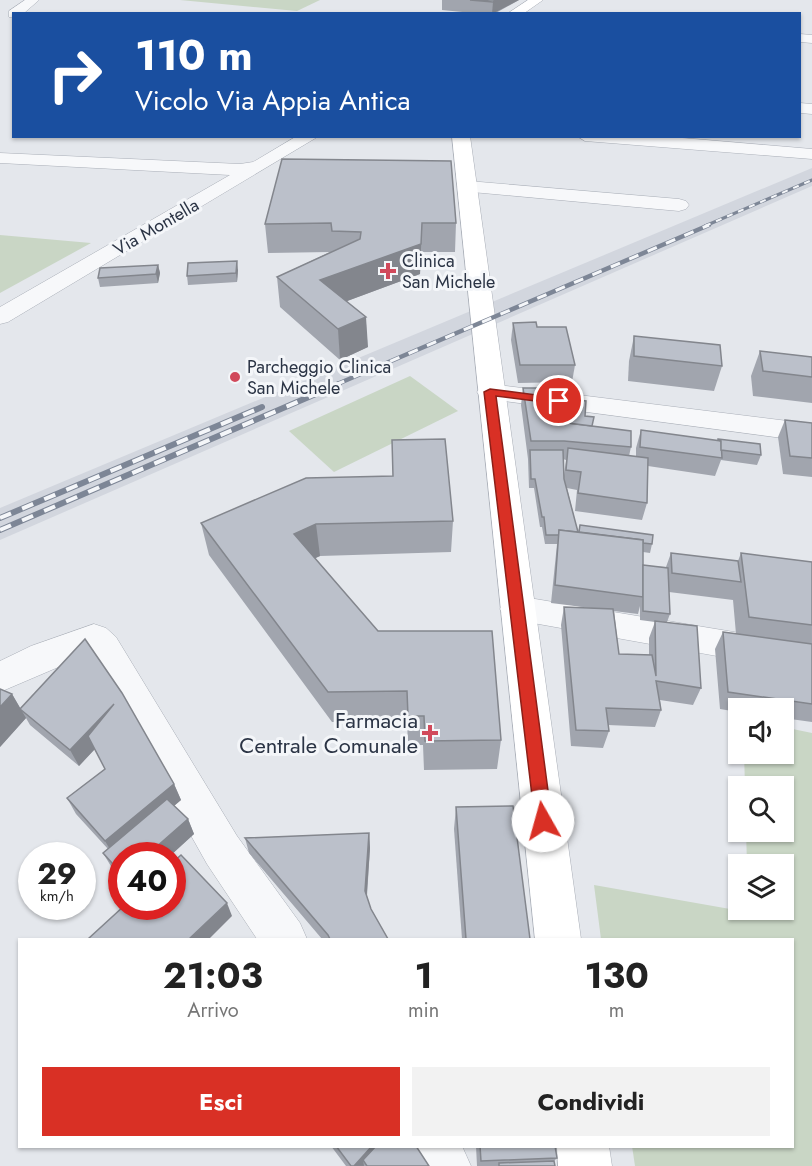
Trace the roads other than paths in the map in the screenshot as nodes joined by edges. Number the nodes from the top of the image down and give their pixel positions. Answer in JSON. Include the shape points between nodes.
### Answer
{"nodes":[{"id":1,"x":33,"y":0,"type":"edge"},
{"id":2,"x":537,"y":0,"type":"edge"},
{"id":3,"x":17,"y":12,"type":"edge"},
{"id":4,"x":516,"y":12,"type":"edge"},
{"id":5,"x":308,"y":138,"type":"edge"},
{"id":6,"x":461,"y":138,"type":"edge"},
{"id":7,"x":610,"y":138,"type":"edge"},
{"id":8,"x":29,"y":142,"type":"dead end"},
{"id":9,"x":812,"y":154,"type":"edge"},
{"id":10,"x":0,"y":157,"type":"edge"},
{"id":11,"x":263,"y":165,"type":"junction"},
{"id":12,"x":217,"y":169,"type":"junction"},
{"id":13,"x":468,"y":187,"type":"junction"},
{"id":14,"x":212,"y":194,"type":"junction"},
{"id":15,"x":679,"y":205,"type":"dead end"},
{"id":16,"x":0,"y":317,"type":"edge"},
{"id":17,"x":490,"y":392,"type":"junction"},
{"id":18,"x":812,"y":433,"type":"edge"},
{"id":19,"x":517,"y":609,"type":"junction"},
{"id":20,"x":812,"y":658,"type":"edge"},
{"id":21,"x":0,"y":677,"type":"edge"},
{"id":22,"x":283,"y":938,"type":"edge"},
{"id":23,"x":558,"y":938,"type":"edge"},
{"id":24,"x":430,"y":1148,"type":"edge"},
{"id":25,"x":583,"y":1148,"type":"edge"},
{"id":26,"x":444,"y":1166,"type":"edge"},
{"id":27,"x":585,"y":1166,"type":"edge"}],
"edges":[{"from":1,"to":3,"type":"street"},
{"from":2,"to":4,"type":"street"},
{"from":5,"to":11,"type":"street","name":"Via Montella"},
{"from":6,"to":13,"type":"street"},
{"from":7,"to":9,"type":"street"},
{"from":8,"to":10,"type":"street"},
{"from":10,"to":12,"type":"street"},
{"from":11,"to":12,"type":"street"},
{"from":11,"to":14,"type":"street","name":"Via Montella"},
{"from":12,"to":14,"type":"street","via":[[222,176]]},
{"from":13,"to":15,"type":"street"},
{"from":13,"to":17,"type":"street"},
{"from":14,"to":16,"type":"street","name":"Via Montella"},
{"from":17,"to":18,"type":"street"},
{"from":17,"to":19,"type":"street"},
{"from":19,"to":20,"type":"street"},
{"from":19,"to":23,"type":"street"},
{"from":21,"to":22,"type":"street","via":[[94,638],[104,647],[222,850]]},
{"from":24,"to":26,"type":"street"},
{"from":25,"to":27,"type":"street"}]}
